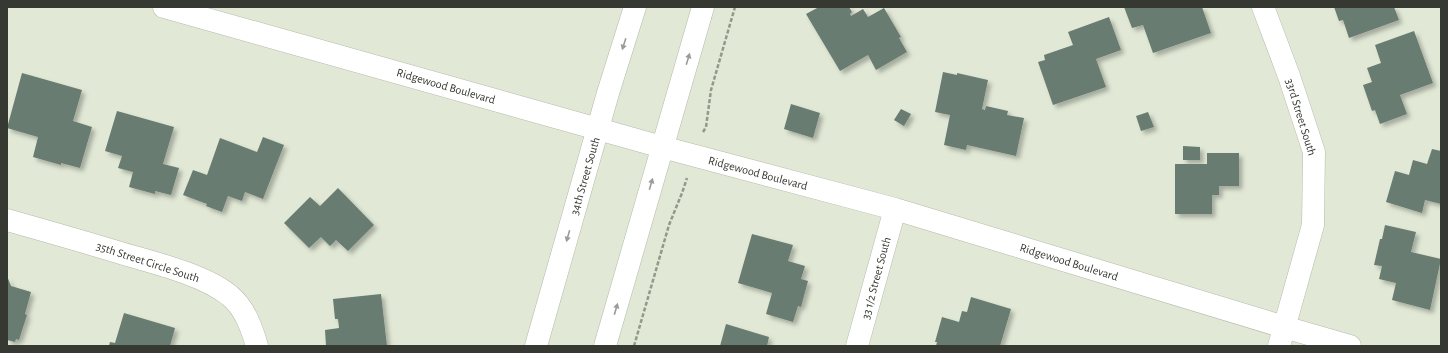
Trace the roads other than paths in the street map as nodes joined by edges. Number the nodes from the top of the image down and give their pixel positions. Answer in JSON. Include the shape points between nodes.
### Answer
{"nodes":[{"id":1,"x":164,"y":7,"type":"edge"},
{"id":2,"x":635,"y":7,"type":"edge"},
{"id":3,"x":704,"y":7,"type":"edge"},
{"id":4,"x":1263,"y":7,"type":"edge"},
{"id":5,"x":598,"y":129,"type":"junction"},
{"id":6,"x":662,"y":147,"type":"junction"},
{"id":7,"x":895,"y":209,"type":"junction"},
{"id":8,"x":7,"y":220,"type":"edge"},
{"id":9,"x":1281,"y":337,"type":"edge"},
{"id":10,"x":258,"y":346,"type":"edge"},
{"id":11,"x":536,"y":346,"type":"edge"},
{"id":12,"x":605,"y":346,"type":"edge"},
{"id":13,"x":858,"y":346,"type":"edge"},
{"id":14,"x":1350,"y":346,"type":"edge"}],
"edges":[{"from":1,"to":5,"type":"street","name":"Ridgewood Boulevard"},
{"from":2,"to":5,"type":"street","name":"34th Street South","one_way":true},
{"from":6,"to":3,"type":"street","one_way":true},
{"from":4,"to":9,"type":"street","name":"33rd Street South","via":[[1314,152],[1313,225]]},
{"from":5,"to":6,"type":"street","name":"Ridgewood Boulevard"},
{"from":5,"to":11,"type":"street","name":"34th Street South","one_way":true},
{"from":6,"to":7,"type":"street","name":"Ridgewood Boulevard"},
{"from":12,"to":6,"type":"street","one_way":true},
{"from":7,"to":9,"type":"street","name":"Ridgewood Boulevard"},
{"from":7,"to":13,"type":"street","name":"33 1/2 Street South"},
{"from":8,"to":10,"type":"street","name":"35th Street Circle South","via":[[160,264],[211,283],[231,296],[244,312]]},
{"from":9,"to":14,"type":"street","name":"Ridgewood Boulevard"}]}
